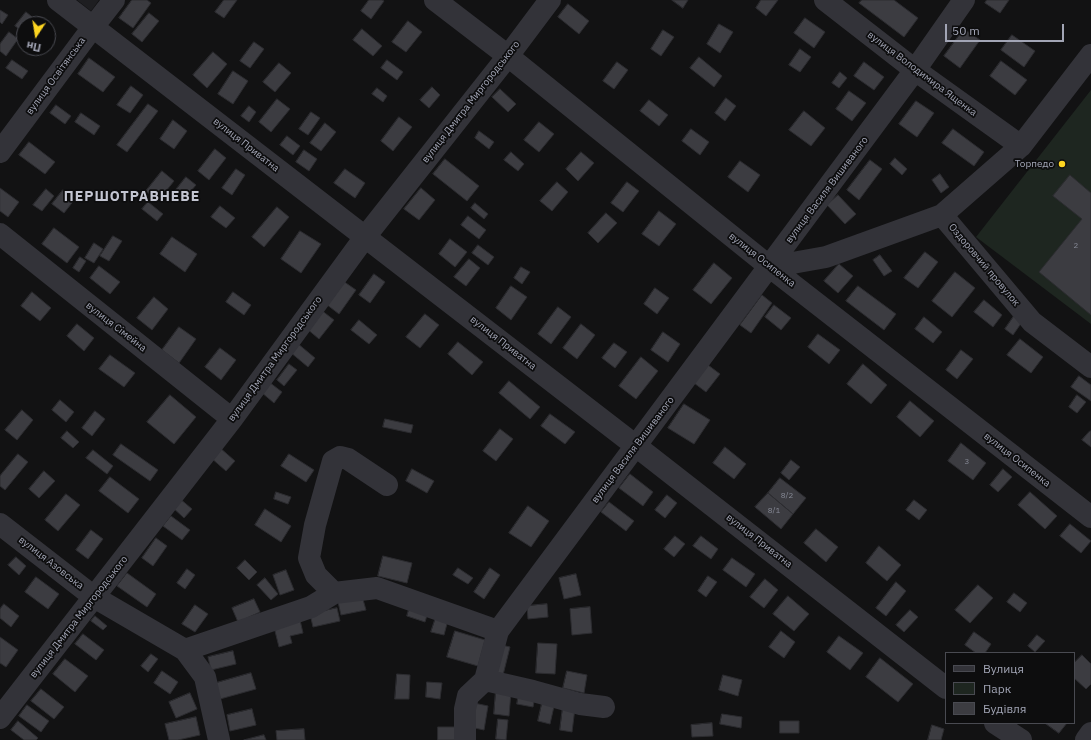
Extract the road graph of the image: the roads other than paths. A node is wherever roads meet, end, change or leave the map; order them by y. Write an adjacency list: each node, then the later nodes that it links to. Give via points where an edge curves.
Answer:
1 (58, 0): 7 (street, вулиця Приватна)
2 (114, 0): 7 (street, вулиця Освітянська)
3 (435, 0): 9 (street, вулиця Осипенка)
4 (550, 0): 9 (street, вулиця Дмитра Миргородського)
5 (825, 0): 10 (street, вулиця Володимира Ященка)
6 (964, 0): 10 (street, вулиця Василя Вишиваного)
7 (92, 27): 12 (street, вулиця Освітянська); 15 (street, вулиця Приватна)
8 (1091, 55): 11 (street)
9 (508, 56): 15 (street, вулиця Дмитра Миргородського); 16 (street, вулиця Осипенка)
10 (915, 70): 11 (street, вулиця Володимира Ященка); 16 (street, вулиця Василя Вишиваного)
11 (1021, 146): 13 (street)
12 (0, 152)
13 (942, 215): 16 (street, Оздоровчий провулок, via 826,256); 17 (street, Оздоровчий провулок, via 1032,322)
14 (0, 234): 18 (street, вулиця Сімейна)
15 (365, 237): 18 (street, вулиця Дмитра Миргородського); 19 (street, вулиця Приватна)
16 (770, 267): 19 (street, вулиця Василя Вишиваного); 21 (street, вулиця Осипенка)
17 (1091, 367)
18 (232, 419): 24 (street, вулиця Дмитра Миргородського)
19 (636, 446): 25 (street, вулиця Василя Вишиваного); 28 (street, вулиця Приватна)
20 (387, 485): 23 (street, via 348,459 340,457 334,461 315,525 309,558 316,575)
21 (1091, 517)
22 (0, 524): 24 (street, вулиця Азовська)
23 (334, 593): 25 (street, via 377,588); 26 (street, via 311,607)
24 (94, 597): 26 (street, вулиця Азовська); 30 (street, вулиця Дмитра Миргородського)
25 (498, 631): 27 (street)
26 (184, 650): 33 (street, via 205,677)
27 (485, 680): 29 (street, via 580,704); 34 (street, via 468,696)
28 (945, 687)
29 (604, 707)
30 (0, 718)
31 (997, 724): 35 (street)
32 (1091, 733): 36 (street)
33 (219, 740)
34 (464, 740)
35 (1021, 740)
36 (1086, 740)

